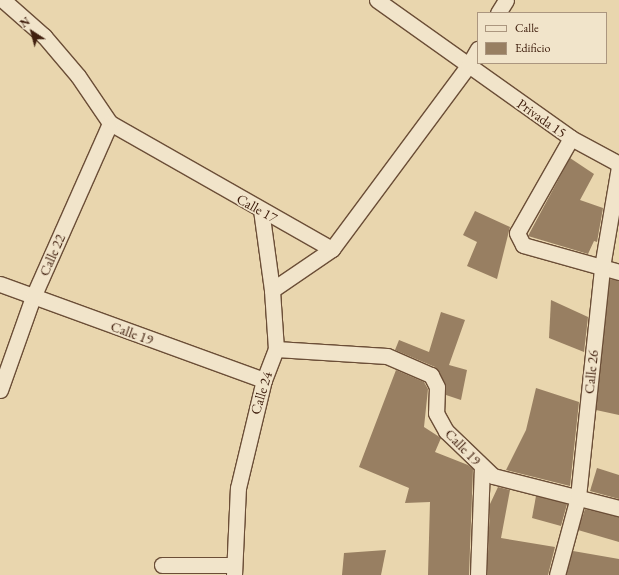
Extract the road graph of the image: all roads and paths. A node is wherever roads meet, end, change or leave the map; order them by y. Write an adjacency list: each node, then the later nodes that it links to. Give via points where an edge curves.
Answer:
1 (3, 0): 7 (street, Calle 17, via 44,36 78,76)
2 (377, 0): 6 (street, Privada 15)
3 (506, 0): 4 (street)
4 (499, 12)
5 (477, 51): 6 (street)
6 (468, 66): 8 (street, Privada 15); 12 (street)
7 (110, 123): 11 (street, Calle 17); 17 (street, Calle 22)
8 (571, 138): 9 (street, Privada 15); 13 (street, via 517,233 523,245)
9 (619, 164)
10 (619, 167): 13 (street, Calle 26)
11 (261, 210): 12 (street, Calle 17); 16 (street, Calle 24)
12 (332, 249): 16 (street)
13 (602, 267): 14 (street); 22 (street, Calle 26)
14 (619, 272)
15 (0, 284): 17 (street, Calle 19)
16 (272, 290): 18 (street, Calle 24)
17 (33, 297): 19 (street, Calle 19); 20 (street, Calle 22)
18 (276, 349): 19 (street, Calle 24); 21 (street, Calle 19, via 387,356 431,375 436,387 436,413 446,431)
19 (264, 380): 25 (street, Calle 24, via 238,488)
20 (0, 390)
21 (482, 467): 22 (street, Calle 19, via 493,476); 26 (street)
22 (578, 497): 23 (street, Calle 19); 27 (street, Calle 26)
23 (619, 508)
24 (162, 565): 25 (street)
25 (234, 570)
26 (478, 575)
27 (557, 575)

